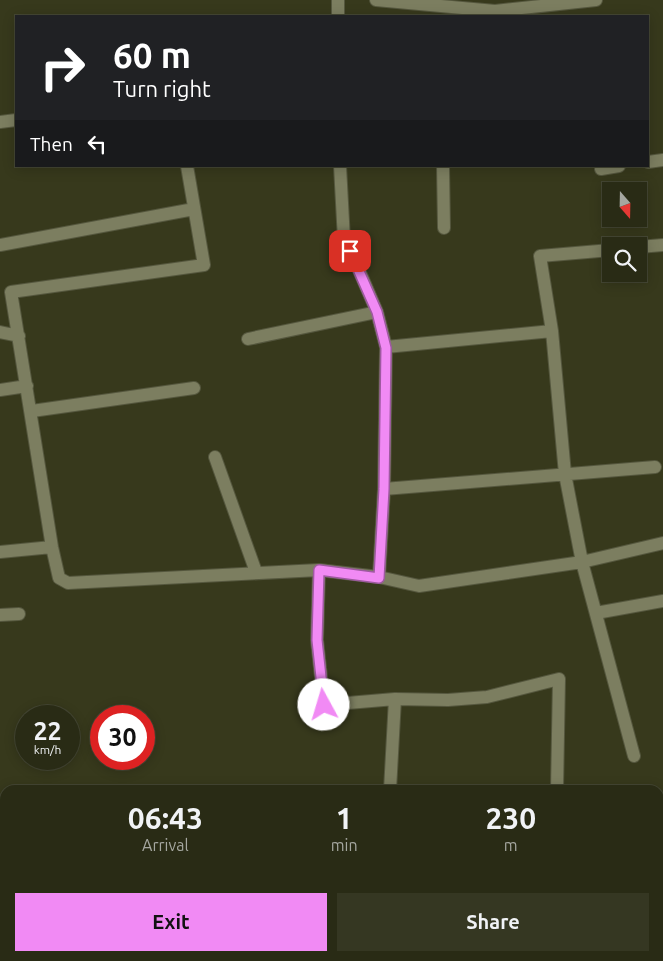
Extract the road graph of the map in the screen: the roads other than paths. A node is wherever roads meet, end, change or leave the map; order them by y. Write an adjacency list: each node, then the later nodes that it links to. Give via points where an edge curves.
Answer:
1 (338, 0): 6 (street)
2 (376, 0): 4 (street)
3 (596, 0): 5 (street)
4 (432, 11): 5 (street)
5 (495, 13)
6 (338, 15)
7 (15, 120): 8 (street)
8 (0, 122)
9 (663, 160): 10 (street)
10 (649, 162)
11 (187, 167): 16 (street)
12 (340, 167): 22 (street, via 344,240)
13 (443, 167): 17 (street)
14 (613, 167): 15 (street)
15 (601, 169)
16 (194, 209): 18 (street); 25 (street, via 204,265 11,292)
17 (444, 228)
18 (0, 245)
19 (663, 245): 20 (street)
20 (647, 246)
21 (602, 251): 23 (street, via 540,256)
22 (377, 312): 26 (street); 27 (street)
23 (552, 331): 27 (street); 34 (street)
24 (0, 332): 25 (street)
25 (19, 336): 28 (street)
26 (248, 338)
27 (386, 348): 35 (street)
28 (28, 386): 30 (street); 31 (street)
29 (194, 388): 31 (street)
30 (0, 390)
31 (32, 411): 37 (street)
32 (215, 456): 41 (street)
33 (655, 467): 34 (street)
34 (565, 474): 35 (street); 39 (street)
35 (384, 489): 42 (street)
36 (663, 543): 39 (street)
37 (52, 547): 38 (street); 41 (street, via 59,578 68,583)
38 (0, 552)
39 (582, 562): 42 (street, via 420,586); 44 (street)
40 (319, 570): 41 (street); 42 (street); 47 (street, via 317,640 324,705)
41 (256, 572)
42 (379, 578)
43 (663, 601): 44 (street)
44 (596, 613): 48 (street)
45 (19, 614): 46 (street)
46 (0, 615)
47 (396, 699): 49 (street); 50 (street, via 487,697 559,679)
48 (634, 756)
49 (390, 785)
50 (557, 785)

